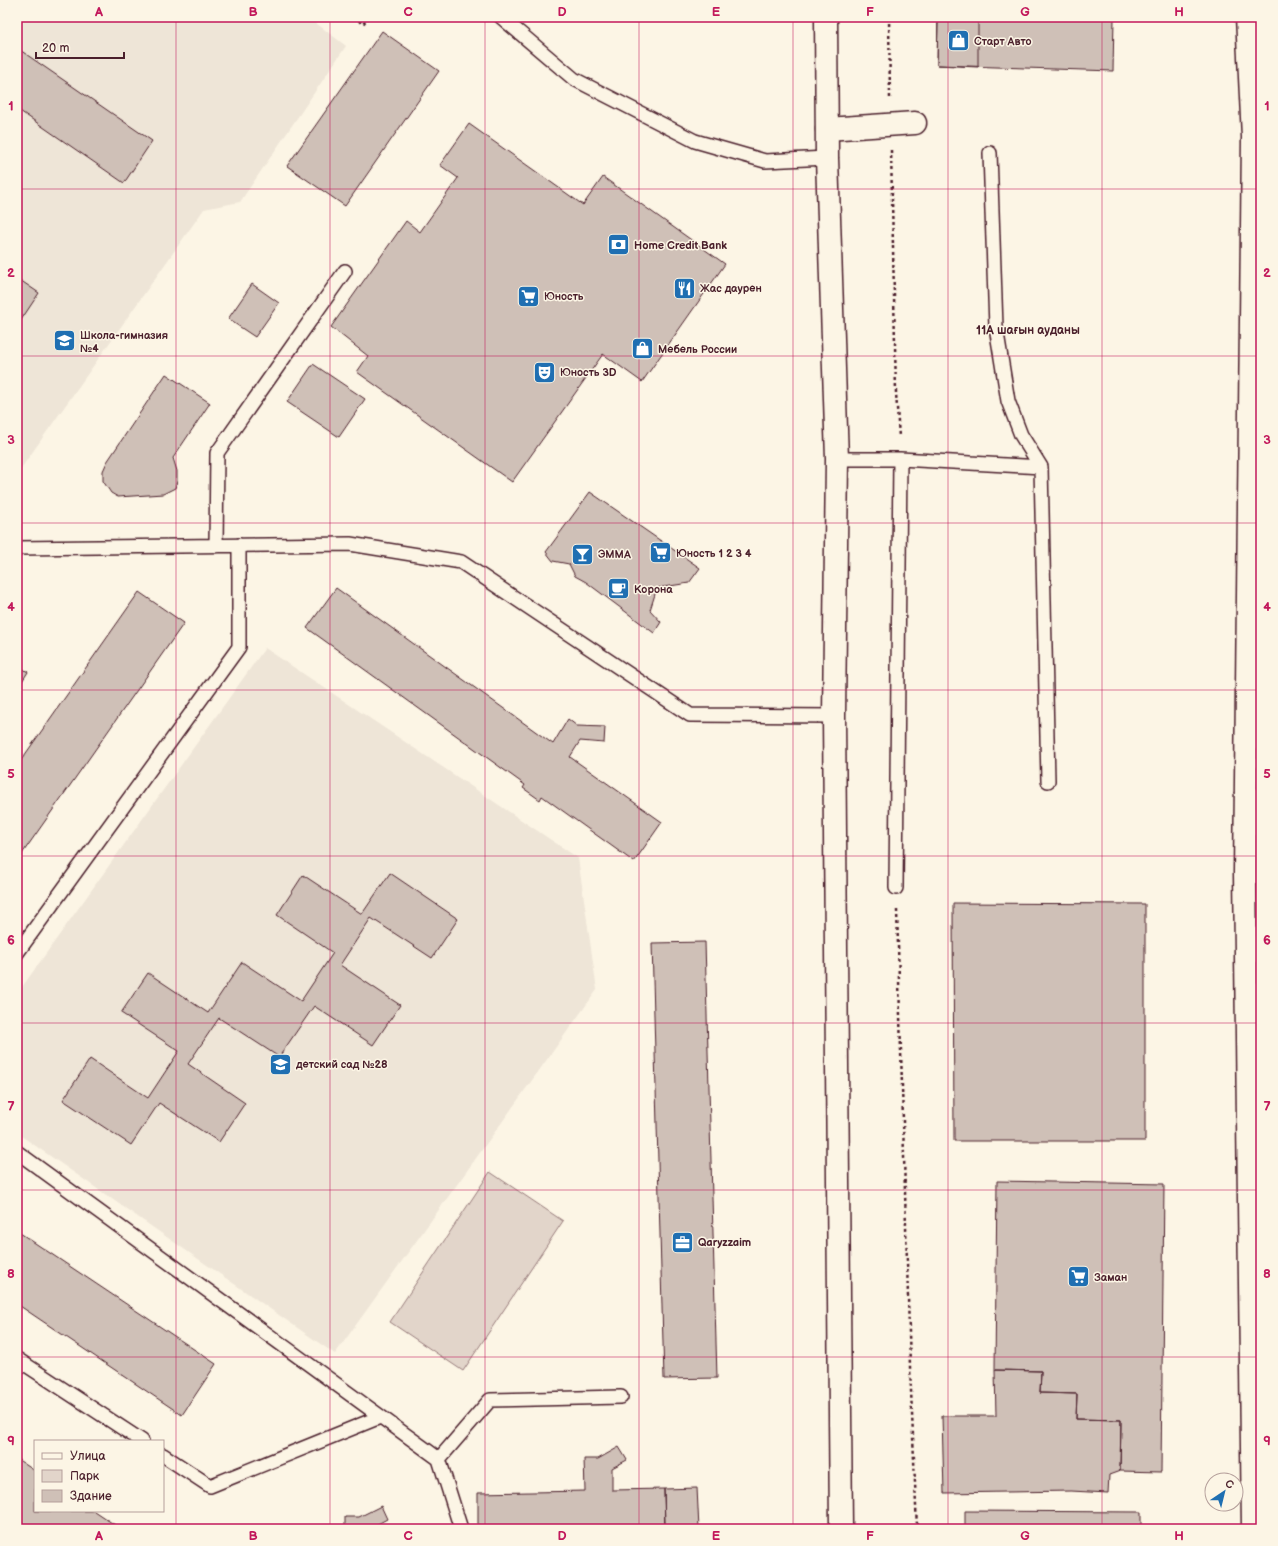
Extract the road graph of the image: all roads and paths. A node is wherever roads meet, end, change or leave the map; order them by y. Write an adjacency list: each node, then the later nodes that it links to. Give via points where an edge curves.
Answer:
1 (354, 17): 2 (path, via 363,24)
2 (368, 17)
3 (501, 17): 12 (lane, via 574,79 695,141 765,161)
4 (826, 17): 9 (main road)
5 (889, 17): 8 (path)
6 (1247, 17): 10 (main road)
7 (915, 123): 8 (main road)
8 (891, 125): 9 (main road); 15 (path, via 896,393)
9 (827, 129): 12 (main road)
10 (1257, 134): 34 (main road, via 1245,872)
11 (990, 153): 16 (lane, via 996,327 1008,402 1021,435)
12 (827, 158): 14 (main road)
13 (345, 271): 18 (lane, via 217,453)
14 (837, 459): 15 (lane); 20 (main road)
15 (900, 460): 16 (lane); 22 (lane)
16 (1041, 467): 21 (lane)
17 (239, 545): 18 (lane); 20 (lane, via 350,544 461,562 690,715); 23 (lane, via 239,647)
18 (216, 546): 19 (lane)
19 (17, 549)
20 (834, 716): 32 (main road)
21 (1048, 781)
22 (896, 888): 33 (path)
23 (17, 953)
24 (17, 1152): 27 (lane)
25 (17, 1359): 28 (lane)
26 (621, 1397): 30 (lane, via 490,1400)
27 (380, 1417): 29 (lane, via 210,1486); 30 (lane)
28 (140, 1440)
29 (164, 1456)
30 (439, 1459): 31 (lane)
31 (461, 1529)
32 (841, 1529)
33 (917, 1529)
34 (1253, 1529)

